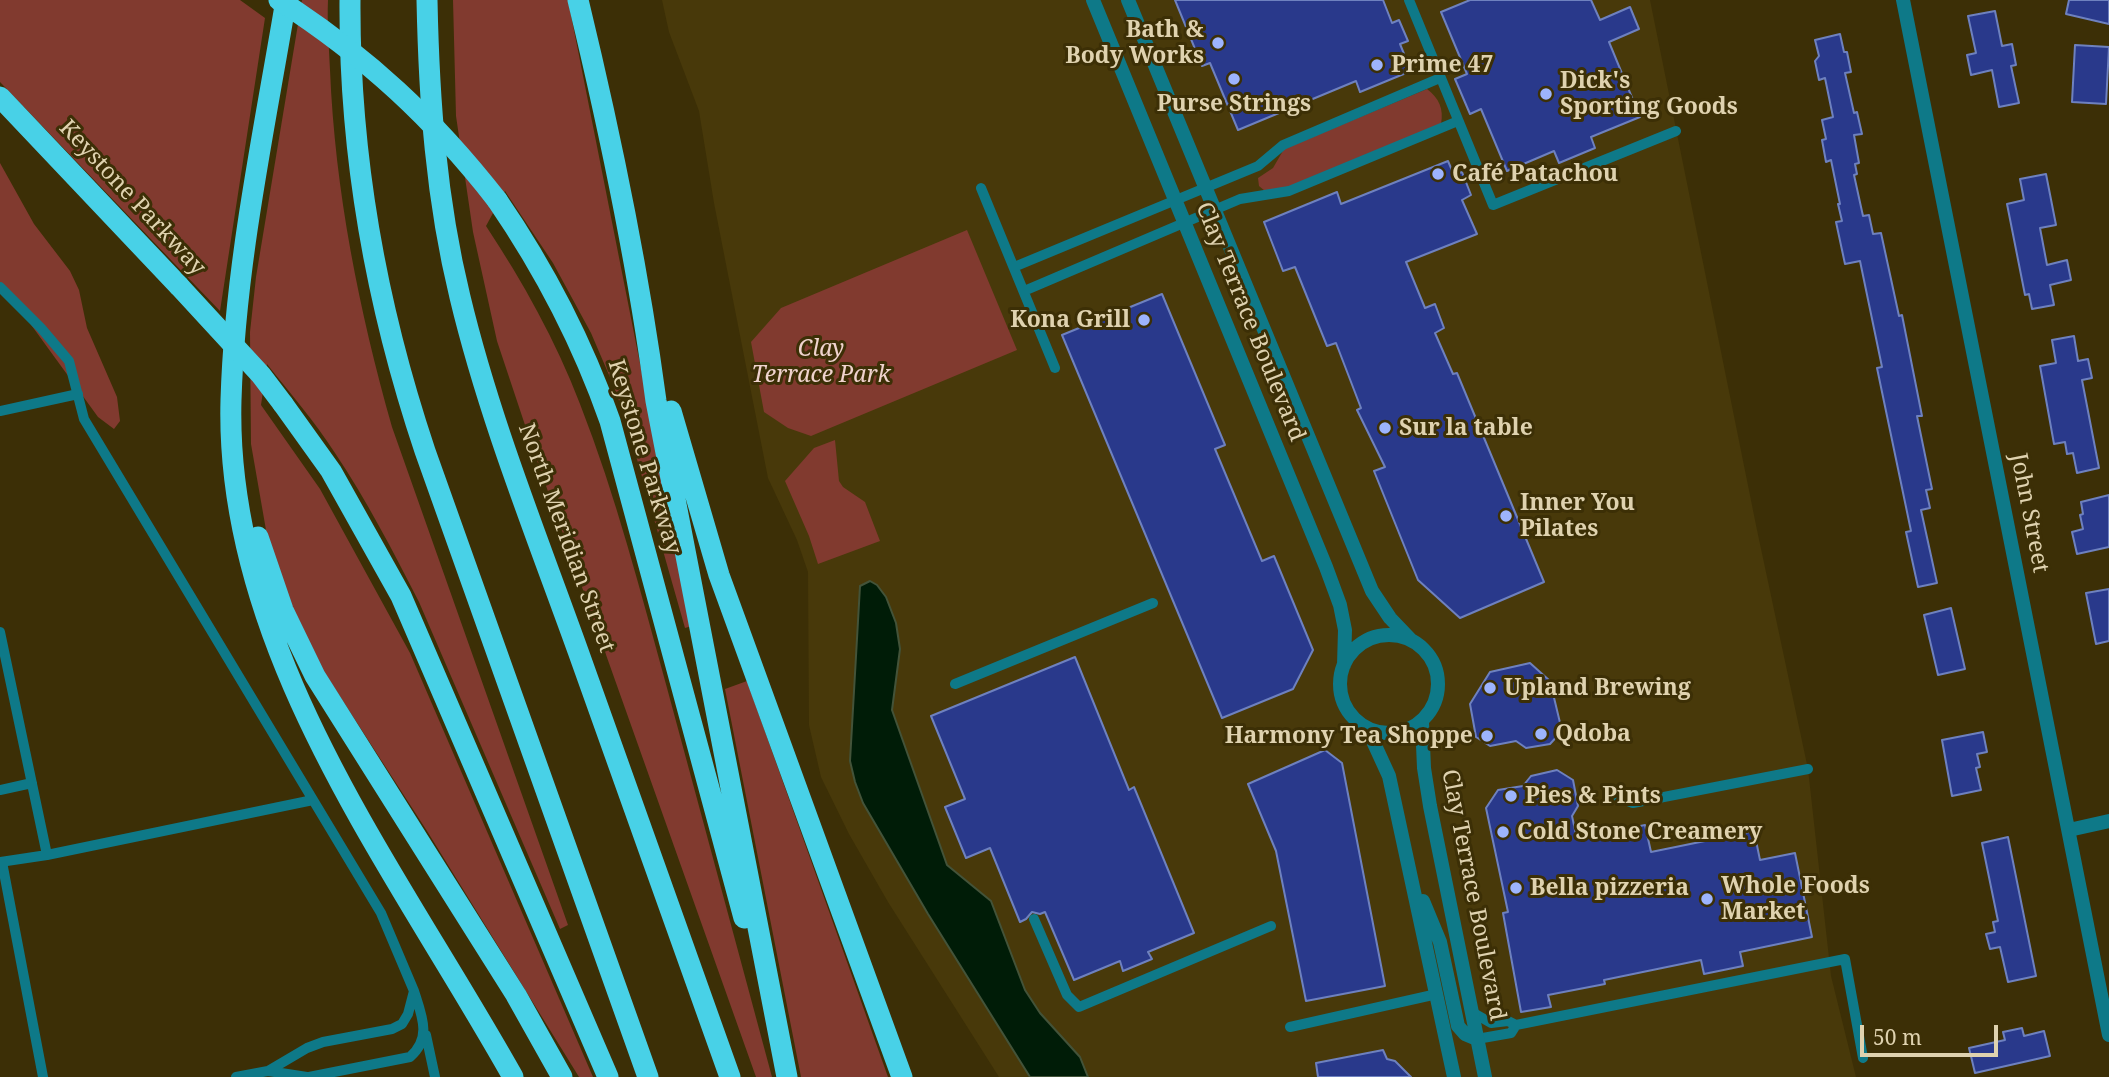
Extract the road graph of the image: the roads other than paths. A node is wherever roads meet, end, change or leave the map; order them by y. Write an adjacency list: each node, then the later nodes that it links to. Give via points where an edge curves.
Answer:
1 (279, 0): 54 (highway, Keystone Parkway, bridge, via 348,48 442,134 497,200 559,300 610,421)
2 (286, 0): 26 (highway, via 240,282)
3 (350, 0): 66 (highway, via 358,154 373,255 395,354 425,451)
4 (427, 0): 67 (highway, North Meridian Street, via 432,130 440,195 477,360)
5 (578, 0): 12 (highway)
6 (591, 0): 12 (highway)
7 (1093, 0): 18 (street, Clay Terrace Boulevard)
8 (1128, 0): 16 (street, Clay Terrace Boulevard)
9 (1409, 0): 11 (lane)
10 (1903, 0): 42 (street, John Street)
11 (1440, 78): 14 (lane); 16 (lane, via 1283,145 1258,166)
12 (599, 84): 24 (highway)
13 (0, 97): 65 (highway, Keystone Parkway, bridge, via 261,375 337,481 401,596)
14 (1458, 121): 15 (lane, via 1493,205); 19 (lane, via 1289,191)
15 (1676, 131)
16 (1205, 187): 18 (lane); 19 (street, Clay Terrace Boulevard)
17 (981, 188): 21 (lane)
18 (1175, 199): 20 (street, Clay Terrace Boulevard); 21 (lane)
19 (1214, 210): 20 (lane); 31 (street, Clay Terrace Boulevard, via 1372,591)
20 (1184, 222): 23 (lane); 32 (street, Clay Terrace Boulevard, via 1340,604)
21 (1014, 267): 23 (lane)
22 (0, 287): 27 (lane, via 69,361)
23 (1024, 290): 25 (lane)
24 (645, 317): 54 (highway, via 656,401); 69 (highway, via 719,575)
25 (1055, 368)
26 (233, 369): 63 (highway, via 232,436 240,511 259,595 287,676 399,885); 64 (highway, via 254,523 295,637)
27 (78, 394): 28 (lane); 40 (lane, via 84,418)
28 (0, 411)
29 (1153, 603): 33 (lane)
30 (0, 632): 37 (lane)
31 (1412, 641): 32 (street, via 1390,635 1367,640); 34 (street, via 1434,662 1439,683 1435,704)
32 (1344, 665): 35 (street, via 1343,702)
33 (955, 684)
34 (1422, 722): 35 (street, via 1401,732); 51 (street, Clay Terrace Boulevard, via 1430,807)
35 (1367, 728): 45 (street, via 1389,776)
36 (1808, 769): 39 (lane, via 1633,803)
37 (32, 783): 38 (lane); 43 (lane)
38 (0, 790)
39 (1618, 797)
40 (313, 800): 43 (lane); 48 (lane, via 381,913)
41 (2109, 821): 42 (street)
42 (2068, 830): 55 (street, John Street)
43 (47, 855): 44 (lane)
44 (1, 862): 59 (lane)
45 (1408, 867): 49 (street); 56 (street, via 1440,942 1458,1027)
46 (1034, 919): 47 (lane, via 1067,995 1079,1007)
47 (1271, 926)
48 (414, 991): 50 (lane); 58 (lane, via 402,1024 323,1042)
49 (1437, 995): 53 (lane); 70 (street)
50 (421, 1012): 61 (lane, via 421,1048 410,1057); 62 (lane)
51 (1472, 1012): 52 (lane, via 1491,1023); 56 (street, Clay Terrace Boulevard)
52 (1516, 1024): 56 (lane, via 1511,1033); 57 (lane, via 1845,959)
53 (1290, 1027)
54 (777, 1035): 68 (highway)
55 (2109, 1035)
56 (1477, 1039): 71 (street, Clay Terrace Boulevard)
57 (1863, 1058)
58 (268, 1071): 60 (lane); 61 (lane)
59 (43, 1077)
60 (236, 1077)
61 (308, 1077)
62 (435, 1077)
63 (513, 1077)
64 (562, 1077)
65 (608, 1077)
66 (648, 1077)
67 (730, 1077)
68 (787, 1077)
69 (902, 1077)
70 (1454, 1077)
71 (1485, 1077)

